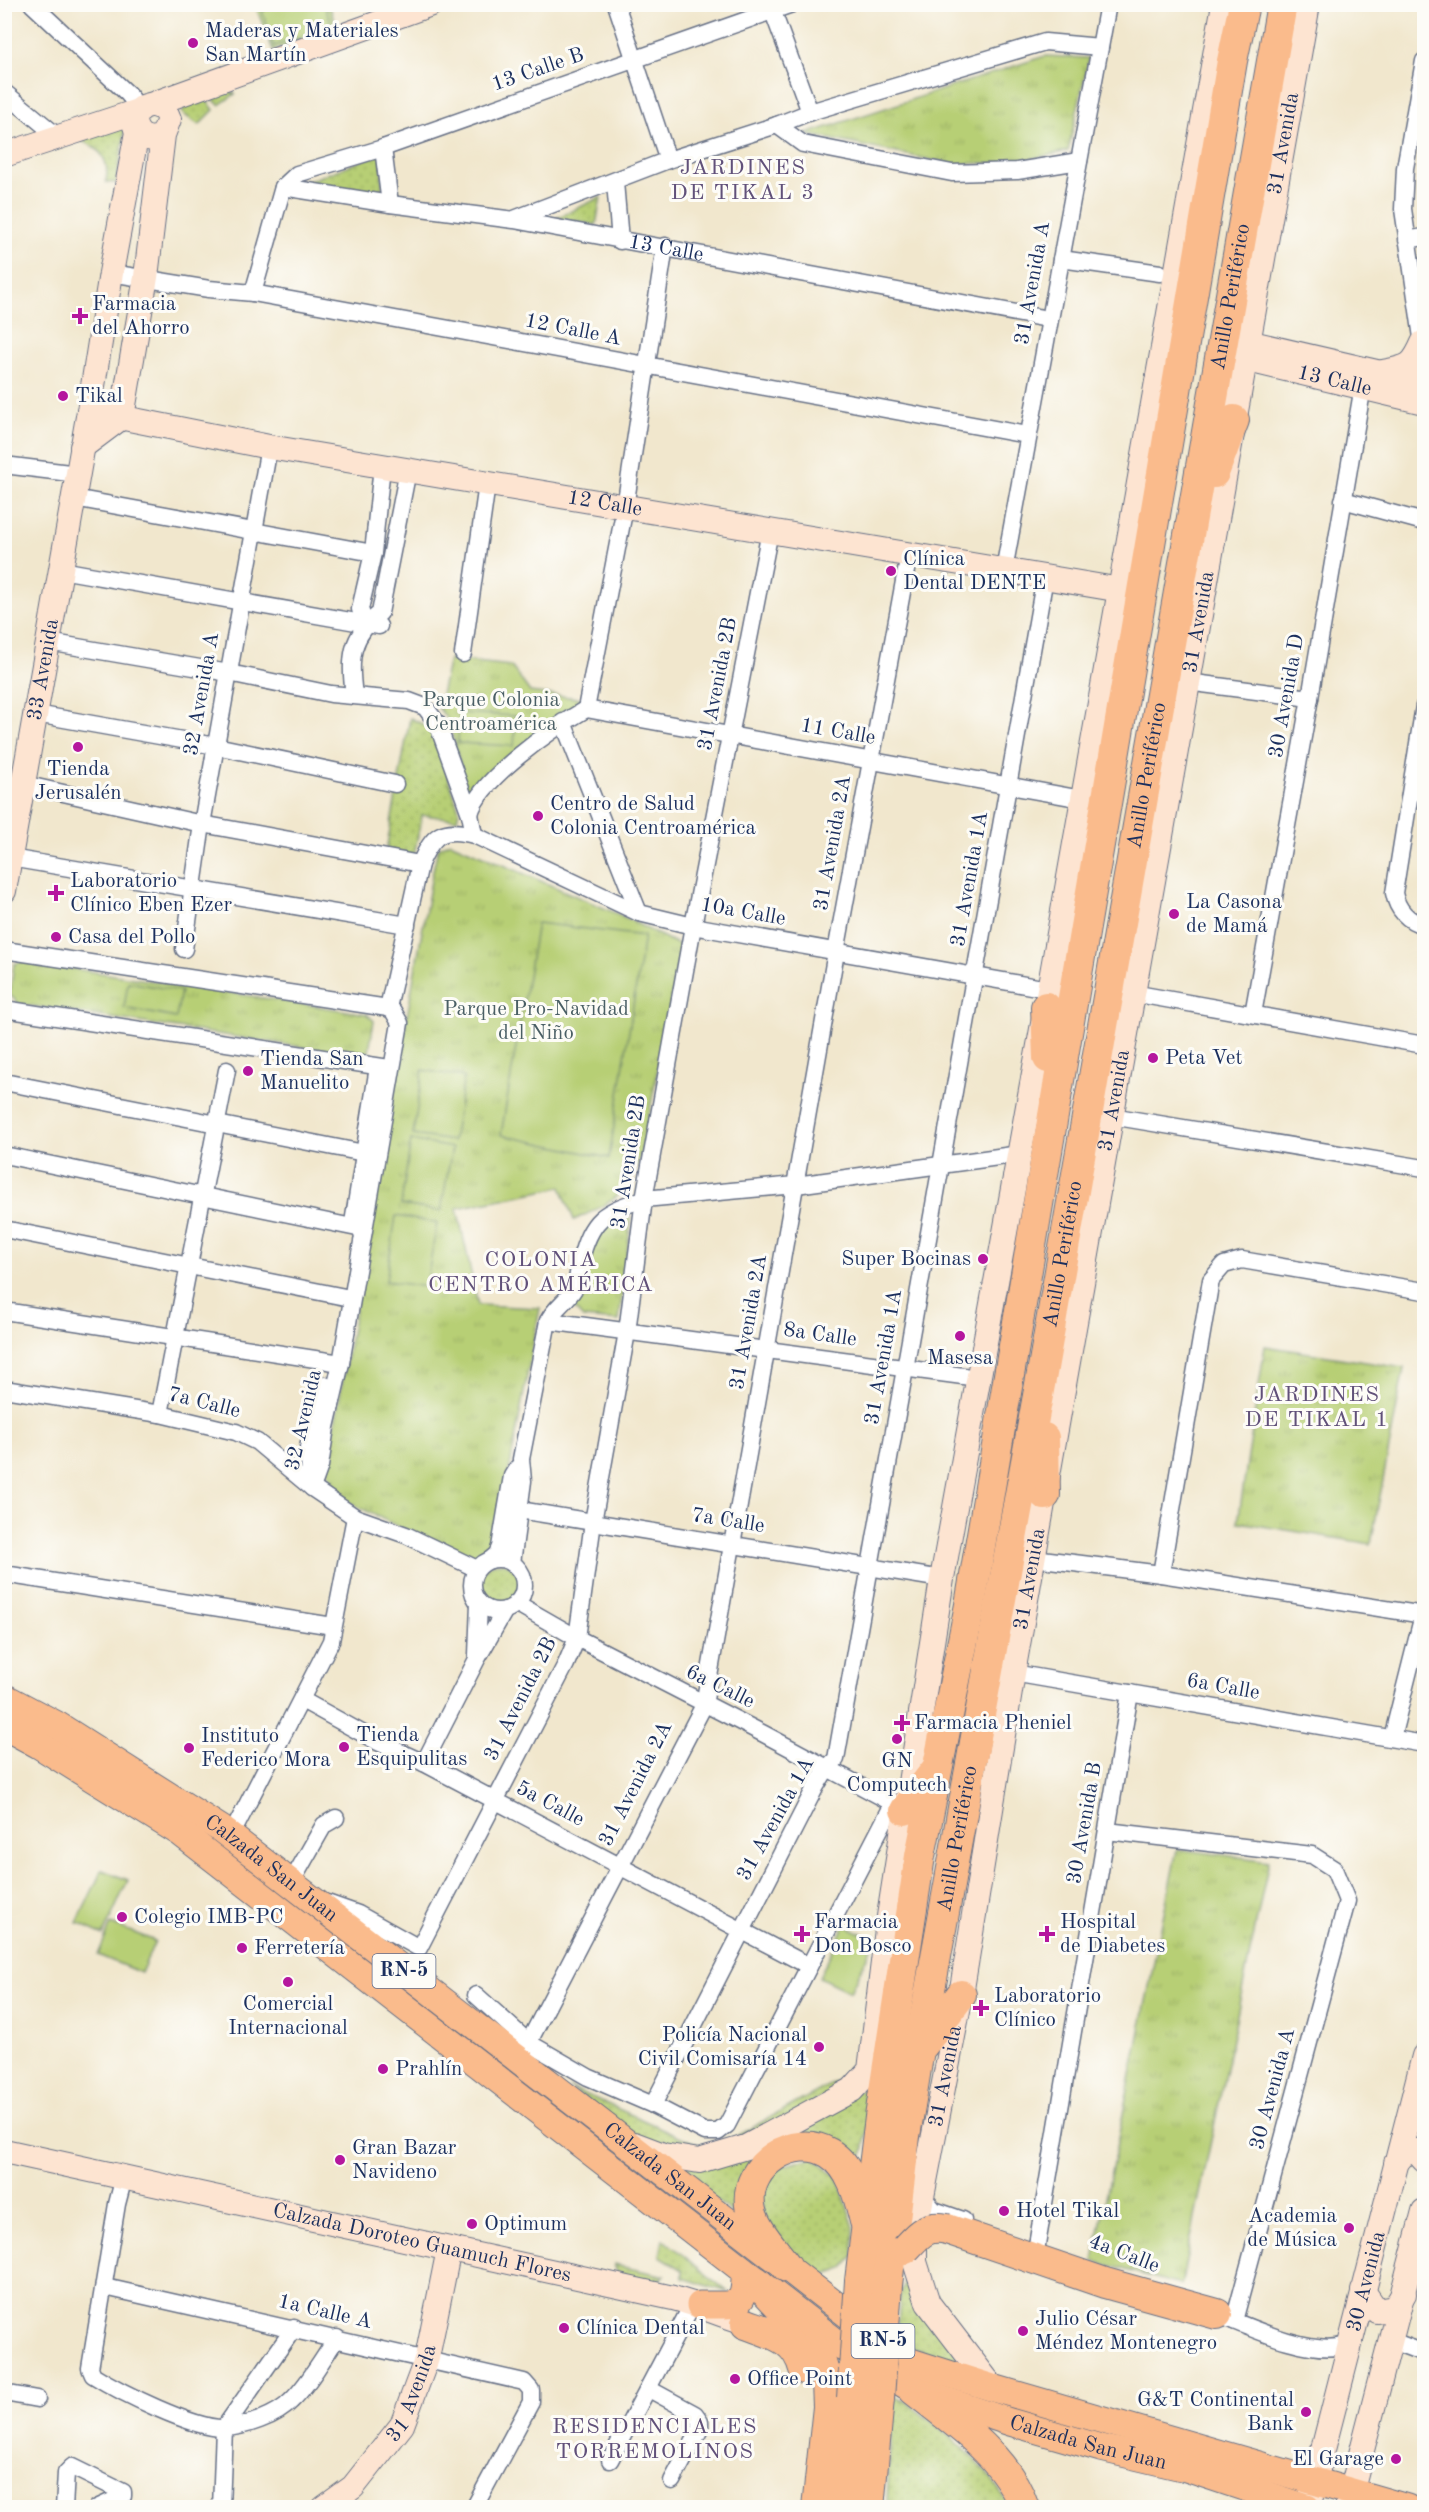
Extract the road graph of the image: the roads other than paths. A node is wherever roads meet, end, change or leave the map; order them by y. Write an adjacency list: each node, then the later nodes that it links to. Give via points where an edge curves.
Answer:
1 (32, 4): 18 (street)
2 (431, 4): 18 (street)
3 (616, 4): 13 (street)
4 (792, 4): 11 (street, 13 Calle B)
5 (1108, 4): 12 (street, 31 Avenida A)
6 (1224, 4): 69 (street)
7 (1230, 4): 14 (highway)
8 (1244, 4): 14 (highway, Anillo Periférico)
9 (1282, 4): 63 (highway, Anillo Periférico)
10 (1308, 4): 41 (street, 31 Avenida)
11 (771, 8): 13 (street, 13 Calle B); 19 (street)
12 (1100, 47): 19 (street, via 1045,42); 25 (street, 31 Avenida A)
13 (636, 59): 22 (street, 13 Calle B); 24 (street)
14 (1232, 61): 115 (highway, Anillo Periférico)
15 (1425, 61): 17 (street)
16 (4, 92): 21 (street)
17 (1421, 105): 31 (street, via 1405,168 1403,209)
18 (145, 112): 21 (street); 35 (street, 33 Avenida); 37 (street)
19 (810, 112): 20 (street)
20 (777, 125): 24 (street); 25 (street, via 803,144 952,172 1017,171)
21 (57, 136): 23 (street)
22 (383, 148): 27 (street, 13 Calle B, via 297,174); 28 (street)
23 (4, 155)
24 (668, 160): 26 (street)
25 (1079, 161): 34 (street, 31 Avenida A)
26 (615, 182): 29 (street); 32 (street)
27 (283, 187): 28 (street, 13 Calle); 38 (street)
28 (390, 204): 29 (street, 13 Calle)
29 (513, 220): 32 (street, 13 Calle)
30 (1425, 237): 31 (street)
31 (1407, 240): 40 (street)
32 (620, 241): 33 (street, 13 Calle)
33 (665, 246): 39 (street, 13 Calle); 42 (street)
34 (1061, 259): 36 (street); 39 (street, 31 Avenida A)
35 (111, 273): 37 (street, 12 Calle A); 46 (street, 33 Avenida)
36 (1160, 273)
37 (146, 278): 38 (street, 12 Calle A); 47 (street)
38 (253, 293): 42 (street, 12 Calle A)
39 (1048, 319): 49 (street, 31 Avenida A)
40 (1424, 346): 43 (street, via 1407,368)
41 (1246, 350): 43 (street, 13 Calle); 48 (street, 31 Avenida)
42 (647, 366): 49 (street, 12 Calle A); 59 (street)
43 (1371, 379): 44 (street, 13 Calle); 45 (street, 13 Calle); 58 (street, 30 Avenida D)
44 (1425, 382)
45 (1425, 402)
46 (89, 411): 47 (street, 12 Calle); 50 (street, 33 Avenida)
47 (122, 417): 50 (street); 51 (street, 12 Calle)
48 (1233, 420): 63 (highway); 75 (street, 31 Avenida)
49 (1027, 435): 67 (street, 31 Avenida A)
50 (82, 447): 55 (street, 33 Avenida)
51 (268, 447): 53 (street, 12 Calle); 61 (street, 32 Avenida A)
52 (4, 465): 55 (street)
53 (382, 466): 54 (street, 12 Calle); 64 (street)
54 (408, 470): 56 (street, 12 Calle); 71 (street, via 380,613)
55 (78, 474): 57 (street, 33 Avenida)
56 (487, 483): 59 (street, 12 Calle); 73 (street)
57 (74, 498): 61 (street); 66 (street, 33 Avenida)
58 (1343, 500): 60 (street); 77 (street, 30 Avenida D)
59 (625, 507): 62 (street, 12 Calle); 79 (street)
60 (1425, 522)
61 (254, 530): 64 (street); 70 (street, 32 Avenida A)
62 (770, 531): 65 (street, 12 Calle); 82 (street, 31 Avenida 2B)
63 (1188, 540): 135 (highway, Anillo Periférico)
64 (373, 553): 71 (street, via 360,609)
65 (909, 554): 67 (street, 12 Calle); 84 (street, 31 Avenida 2A)
66 (61, 570): 70 (street); 72 (street, 33 Avenida)
67 (1004, 570): 68 (street, 12 Calle)
68 (1045, 577): 69 (street, 12 Calle); 87 (street, 31 Avenida 1A)
69 (1121, 590): 88 (street)
70 (241, 602): 71 (street); 74 (street, 32 Avenida A)
71 (372, 625): 76 (street, via 354,648)
72 (48, 642): 74 (street); 80 (street, 33 Avenida)
73 (463, 654)
74 (229, 673): 76 (street, via 331,694); 83 (street, 32 Avenida A)
75 (1187, 682): 77 (street); 104 (street, 31 Avenida)
76 (354, 695): 89 (street, via 409,701 425,707 437,723)
77 (1310, 698): 108 (street, 30 Avenida D)
78 (1425, 706): 98 (street, via 1394,887 1395,900 1404,914)
79 (586, 709): 81 (street); 82 (street, 11 Calle)
80 (36, 714): 83 (street); 85 (street, 33 Avenida)
81 (563, 722): 89 (street, via 480,793); 96 (street)
82 (731, 735): 84 (street, 11 Calle); 99 (street, 31 Avenida 2B)
83 (216, 746): 86 (street); 90 (street, 32 Avenida A)
84 (871, 760): 87 (street, 11 Calle); 102 (street, 31 Avenida 2A)
85 (23, 784): 90 (street); 92 (street, 33 Avenida)
86 (395, 784)
87 (1010, 785): 88 (street, 11 Calle); 103 (street, 31 Avenida 1A)
88 (1082, 799): 105 (street)
89 (470, 814): 91 (street)
90 (202, 824): 93 (street); 94 (street, 32 Avenida A)
91 (474, 835): 93 (street, 10a Calle, via 446,832 430,842); 96 (street, 10a Calle)
92 (10, 858): 94 (street); 95 (street, 33 Avenida)
93 (420, 864): 97 (street)
94 (191, 889): 97 (street); 100 (street, 32 Avenida A)
95 (4, 891)
96 (639, 913): 99 (street, 10a Calle)
97 (407, 925): 106 (street)
98 (1425, 925)
99 (693, 927): 102 (street, 10a Calle); 123 (street, 31 Avenida 2B)
100 (184, 949)
101 (4, 951): 106 (street)
102 (836, 952): 103 (street, 10a Calle); 121 (street, 31 Avenida 2A)
103 (974, 976): 105 (street, 10a Calle); 119 (street, 31 Avenida 1A)
104 (1132, 993): 108 (street); 113 (street, 31 Avenida)
105 (1047, 998): 115 (highway); 118 (street)
106 (388, 1008): 110 (street, 32 Avenida, via 400,1023)
107 (4, 1010): 110 (street)
108 (1252, 1014): 109 (street)
109 (1425, 1045)
110 (386, 1068): 116 (street, 32 Avenida); 124 (street, 32 Avenida)
111 (227, 1070): 114 (street)
112 (4, 1082): 114 (street)
113 (1111, 1116): 120 (street); 141 (street, 31 Avenida)
114 (217, 1123): 116 (street); 122 (street)
115 (1050, 1125): 169 (highway, Anillo Periférico, via 970,1605)
116 (364, 1153): 124 (street, 32 Avenida)
117 (4, 1155): 122 (street)
118 (1020, 1155): 119 (street); 137 (street)
119 (940, 1165): 121 (street); 136 (street, 31 Avenida 1A)
120 (1425, 1168)
121 (796, 1185): 123 (street); 133 (street, 31 Avenida 2A)
122 (203, 1195): 124 (street); 126 (street)
123 (644, 1199): 130 (street, via 598,1219 586,1239 574,1288); 131 (street, 31 Avenida 2B)
124 (357, 1228): 128 (street, 32 Avenida)
125 (4, 1229): 126 (street)
126 (189, 1265): 128 (street); 132 (street)
127 (1425, 1291): 151 (street, via 1242,1260 1224,1265 1211,1280)
128 (346, 1297): 134 (street, 32 Avenida)
129 (4, 1311): 132 (street)
130 (548, 1321): 131 (street, 8a Calle); 142 (street, via 521,1459 523,1481)
131 (627, 1332): 133 (street, 8a Calle); 144 (street, 31 Avenida 2B)
132 (175, 1338): 134 (street); 139 (street)
133 (767, 1350): 136 (street, 8a Calle); 145 (street, 31 Avenida 2A)
134 (336, 1362): 140 (street, 32 Avenida, via 308,1448)
135 (1043, 1368): 141 (highway); 182 (highway, Anillo Periférico)
136 (906, 1369): 137 (street, 8a Calle); 148 (street, 31 Avenida 1A)
137 (978, 1378): 152 (street)
138 (4, 1389): 139 (street, 7a Calle)
139 (160, 1414): 140 (street, 7a Calle, via 236,1432 257,1442)
140 (312, 1488): 143 (street, 7a Calle)
141 (1045, 1495): 146 (street, 31 Avenida)
142 (513, 1509): 144 (street, 7a Calle); 147 (street); 149 (street, via 497,1554)
143 (355, 1517): 149 (street, 7a Calle); 156 (street)
144 (593, 1522): 145 (street, 7a Calle); 157 (street, 31 Avenida 2B)
145 (731, 1545): 148 (street, 7a Calle); 163 (street, 31 Avenida 2A)
146 (1034, 1558): 151 (street); 159 (street, 31 Avenida)
147 (512, 1563): 149 (street, via 505,1559); 154 (street, via 524,1581 524,1589)
148 (869, 1567): 152 (street, 7a Calle); 168 (street, 31 Avenida 1A, via 836,1759)
149 (480, 1568): 153 (street, via 472,1590)
150 (4, 1574): 156 (street)
151 (1161, 1574): 155 (street)
152 (942, 1579): 171 (street)
153 (479, 1603): 154 (street, via 492,1610); 158 (street)
154 (511, 1606): 157 (street, 6a Calle); 158 (street)
155 (1424, 1613): 165 (street)
156 (333, 1626): 162 (street, via 331,1641)
157 (577, 1638): 163 (street, 6a Calle); 170 (street, 31 Avenida 2B)
158 (477, 1659): 167 (street)
159 (1013, 1673): 160 (street, 6a Calle); 180 (street, 31 Avenida)
160 (1130, 1693): 165 (street, 6a Calle); 173 (street, 30 Avenida B)
161 (4, 1697): 174 (main road, Calzada San Juan / RN-5, via 57,1725)
162 (302, 1700): 167 (street, 5a Calle); 174 (street)
163 (704, 1704): 168 (street, 6a Calle); 175 (street, 31 Avenida 2A)
164 (4, 1726): 200 (main road, Calzada San Juan / RN-5, via 181,1833)
165 (1392, 1738): 166 (street, 6a Calle)
166 (1425, 1744)
167 (424, 1763): 170 (street, 5a Calle)
168 (826, 1768): 171 (street, 6a Calle); 177 (street, 31 Avenida 1A)
169 (938, 1768): 171 (highway); 181 (highway, Anillo Periférico, via 920,1856)
170 (495, 1800): 175 (street, 5a Calle); 176 (street, 31 Avenida 2B, via 419,1948 358,1914)
171 (899, 1807): 178 (street); 185 (street)
172 (336, 1818): 176 (street, via 324,1825)
173 (1107, 1831): 196 (street, 30 Avenida B); 205 (street, 30 Avenida A, via 1312,1856 1334,1869 1347,1901)
174 (231, 1836): 176 (main road, Calzada San Juan / RN-5)
175 (620, 1866): 177 (street, 5a Calle); 183 (street, 31 Avenida 2A)
176 (297, 1888): 183 (main road, Calzada San Juan / RN-5)
177 (741, 1929): 178 (street, 5a Calle); 186 (street, 31 Avenida 1A)
178 (809, 1966): 186 (street, via 727,2125 717,2132 705,2132)
179 (476, 1995): 183 (street)
180 (961, 1995): 182 (highway); 193 (street, 31 Avenida)
181 (893, 2033): 185 (highway); 187 (highway, Anillo Periférico)
182 (919, 2050): 199 (highway, Anillo Periférico)
183 (524, 2051): 186 (street); 188 (main road, Calzada San Juan / RN-5)
184 (1425, 2056): 191 (street, 30 Avenida)
185 (870, 2070): 187 (highway); 188 (street, via 852,2090 746,2147 699,2160 663,2155)
186 (653, 2105)
187 (880, 2117): 195 (highway, Anillo Periférico)
188 (617, 2133): 198 (main road, Calzada San Juan / RN-5)
189 (4, 2151): 192 (street, Calzada Doroteo Guamuch Flores)
190 (1425, 2160): 191 (street, via 1410,2150)
191 (1396, 2163): 202 (street, 30 Avenida)
192 (124, 2177): 197 (street, Calzada Doroteo Guamuch Flores); 201 (street)
193 (922, 2196): 196 (street, 4a Calle, via 934,2210); 217 (street, 31 Avenida, via 915,2233 915,2262 924,2293 933,2313)
194 (1425, 2211): 203 (street, 30 Avenida)
195 (867, 2229): 198 (highway, via 853,2184 837,2159 816,2147 779,2152 758,2175 750,2205 755,2222); 199 (highway, Anillo Periférico)
196 (1037, 2245): 205 (street, 4a Calle)
197 (449, 2249): 204 (street, Calzada Doroteo Guamuch Flores); 215 (street, 31 Avenida)
198 (787, 2268): 217 (main road, Calzada San Juan / RN-5, via 908,2361)
199 (885, 2271): 205 (highway, bridge, via 924,2230 934,2227); 221 (highway, Anillo Periférico, bridge)
200 (751, 2278): 204 (main road, via 740,2301 734,2304); 208 (highway); 212 (main road, Calzada San Juan / RN-5)
201 (105, 2287): 207 (street, 1a Calle A); 223 (street, via 90,2368 93,2375 184,2420)
202 (1363, 2291): 203 (street, via 1377,2311 1394,2308); 210 (street, 30 Avenida)
203 (1404, 2294): 211 (street, 30 Avenida)
204 (696, 2304): 206 (street, Calzada Doroteo Guamuch Flores); 218 (street)
205 (1225, 2318): 213 (street, 4a Calle)
206 (746, 2324): 208 (street, Calzada Doroteo Guamuch Flores); 229 (highway, via 790,2342 803,2365 810,2474)
207 (294, 2328): 209 (street, 1a Calle A); 223 (street)
208 (808, 2336): 212 (street, Calzada Doroteo Guamuch Flores); 229 (highway, via 819,2358 828,2399)
209 (337, 2338): 215 (street, 1a Calle A); 223 (street, via 292,2401 262,2419)
210 (1350, 2338): 213 (street, 4a Calle, via 1346,2345 1336,2348); 216 (street, 30 Avenida)
211 (1392, 2341): 214 (street); 227 (street, 30 Avenida)
212 (837, 2343): 219 (main road, Calzada San Juan / RN-5)
213 (1314, 2348): 216 (street, 4a Calle, via 1334,2367)
214 (1425, 2353)
215 (427, 2358): 233 (street, 31 Avenida, via 402,2425 353,2487); 234 (street, 1a Calle A, via 524,2382 531,2390 531,2402)
216 (1339, 2384): 226 (street, 30 Avenida)
217 (993, 2388): 226 (main road, Calzada San Juan / RN-5)
218 (649, 2390): 224 (street); 225 (street, via 695,2414 700,2421 700,2429)
219 (914, 2390): 235 (highway, via 995,2460 1009,2477); 236 (main road, Calzada San Juan / RN-5, via 1010,2422 1185,2468)
220 (4, 2393): 222 (street)
221 (866, 2398): 228 (highway, Anillo Periférico); 229 (highway, Anillo Periférico)
222 (37, 2399)
223 (224, 2428): 232 (street)
224 (610, 2460)
225 (672, 2481)
226 (1314, 2481): 227 (main road, Calzada San Juan / RN-5); 236 (street, 30 Avenida)
227 (1349, 2499): 237 (main road, Calzada San Juan / RN-5)
228 (873, 2500)
229 (826, 2505)
230 (64, 2508): 231 (street, via 66,2473 72,2467 123,2492 120,2500)
231 (97, 2508)
232 (221, 2508)
233 (324, 2508)
234 (474, 2508)
235 (1024, 2508)
236 (1308, 2508)
237 (1407, 2508)

